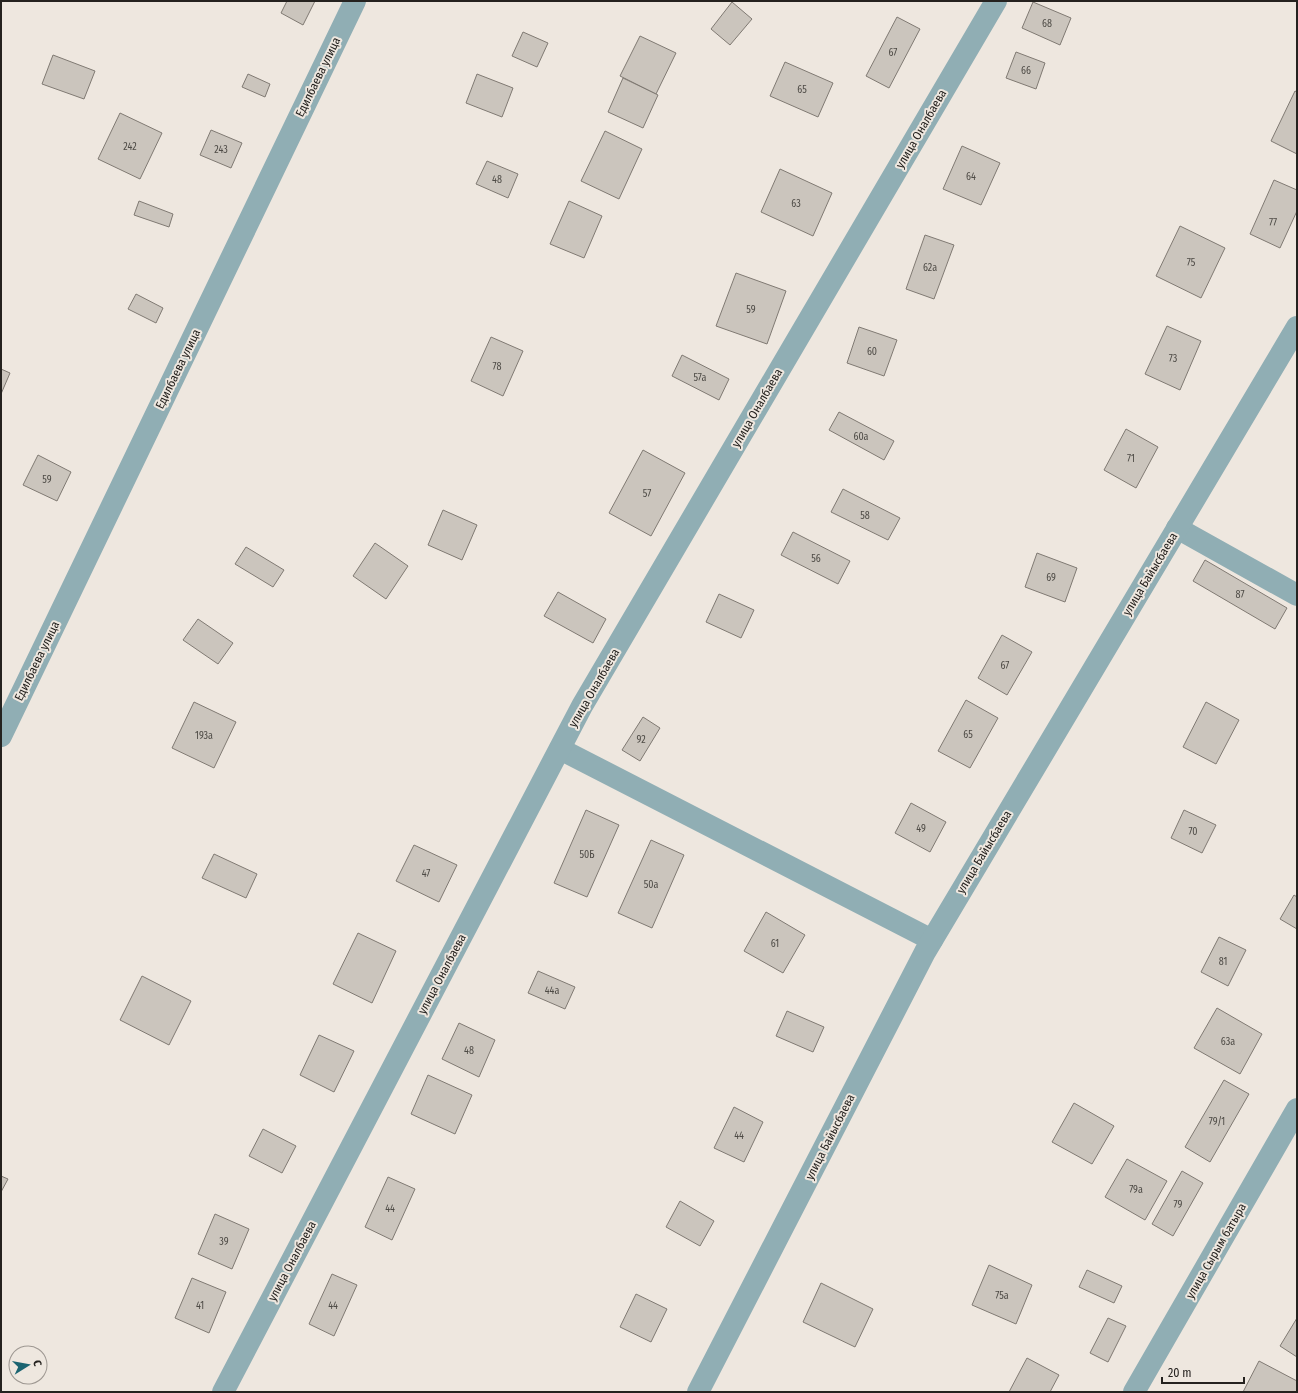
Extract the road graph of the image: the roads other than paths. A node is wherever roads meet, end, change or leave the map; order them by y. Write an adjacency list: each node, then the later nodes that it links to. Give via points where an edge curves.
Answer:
1 (355, 1): 6 (street, Едилбаева улица)
2 (996, 1): 7 (street, улица Оналбаева, via 582,706)
3 (1297, 326): 4 (street, улица Байысбаева)
4 (1177, 528): 5 (street); 8 (street, улица Байысбаева)
5 (1297, 595)
6 (1, 736)
7 (560, 749): 8 (street); 10 (street, улица Оналбаева)
8 (932, 940): 11 (street, улица Байысбаева)
9 (1297, 1109): 12 (street, улица Сырым батыра)
10 (223, 1392)
11 (698, 1392)
12 (1134, 1392)

